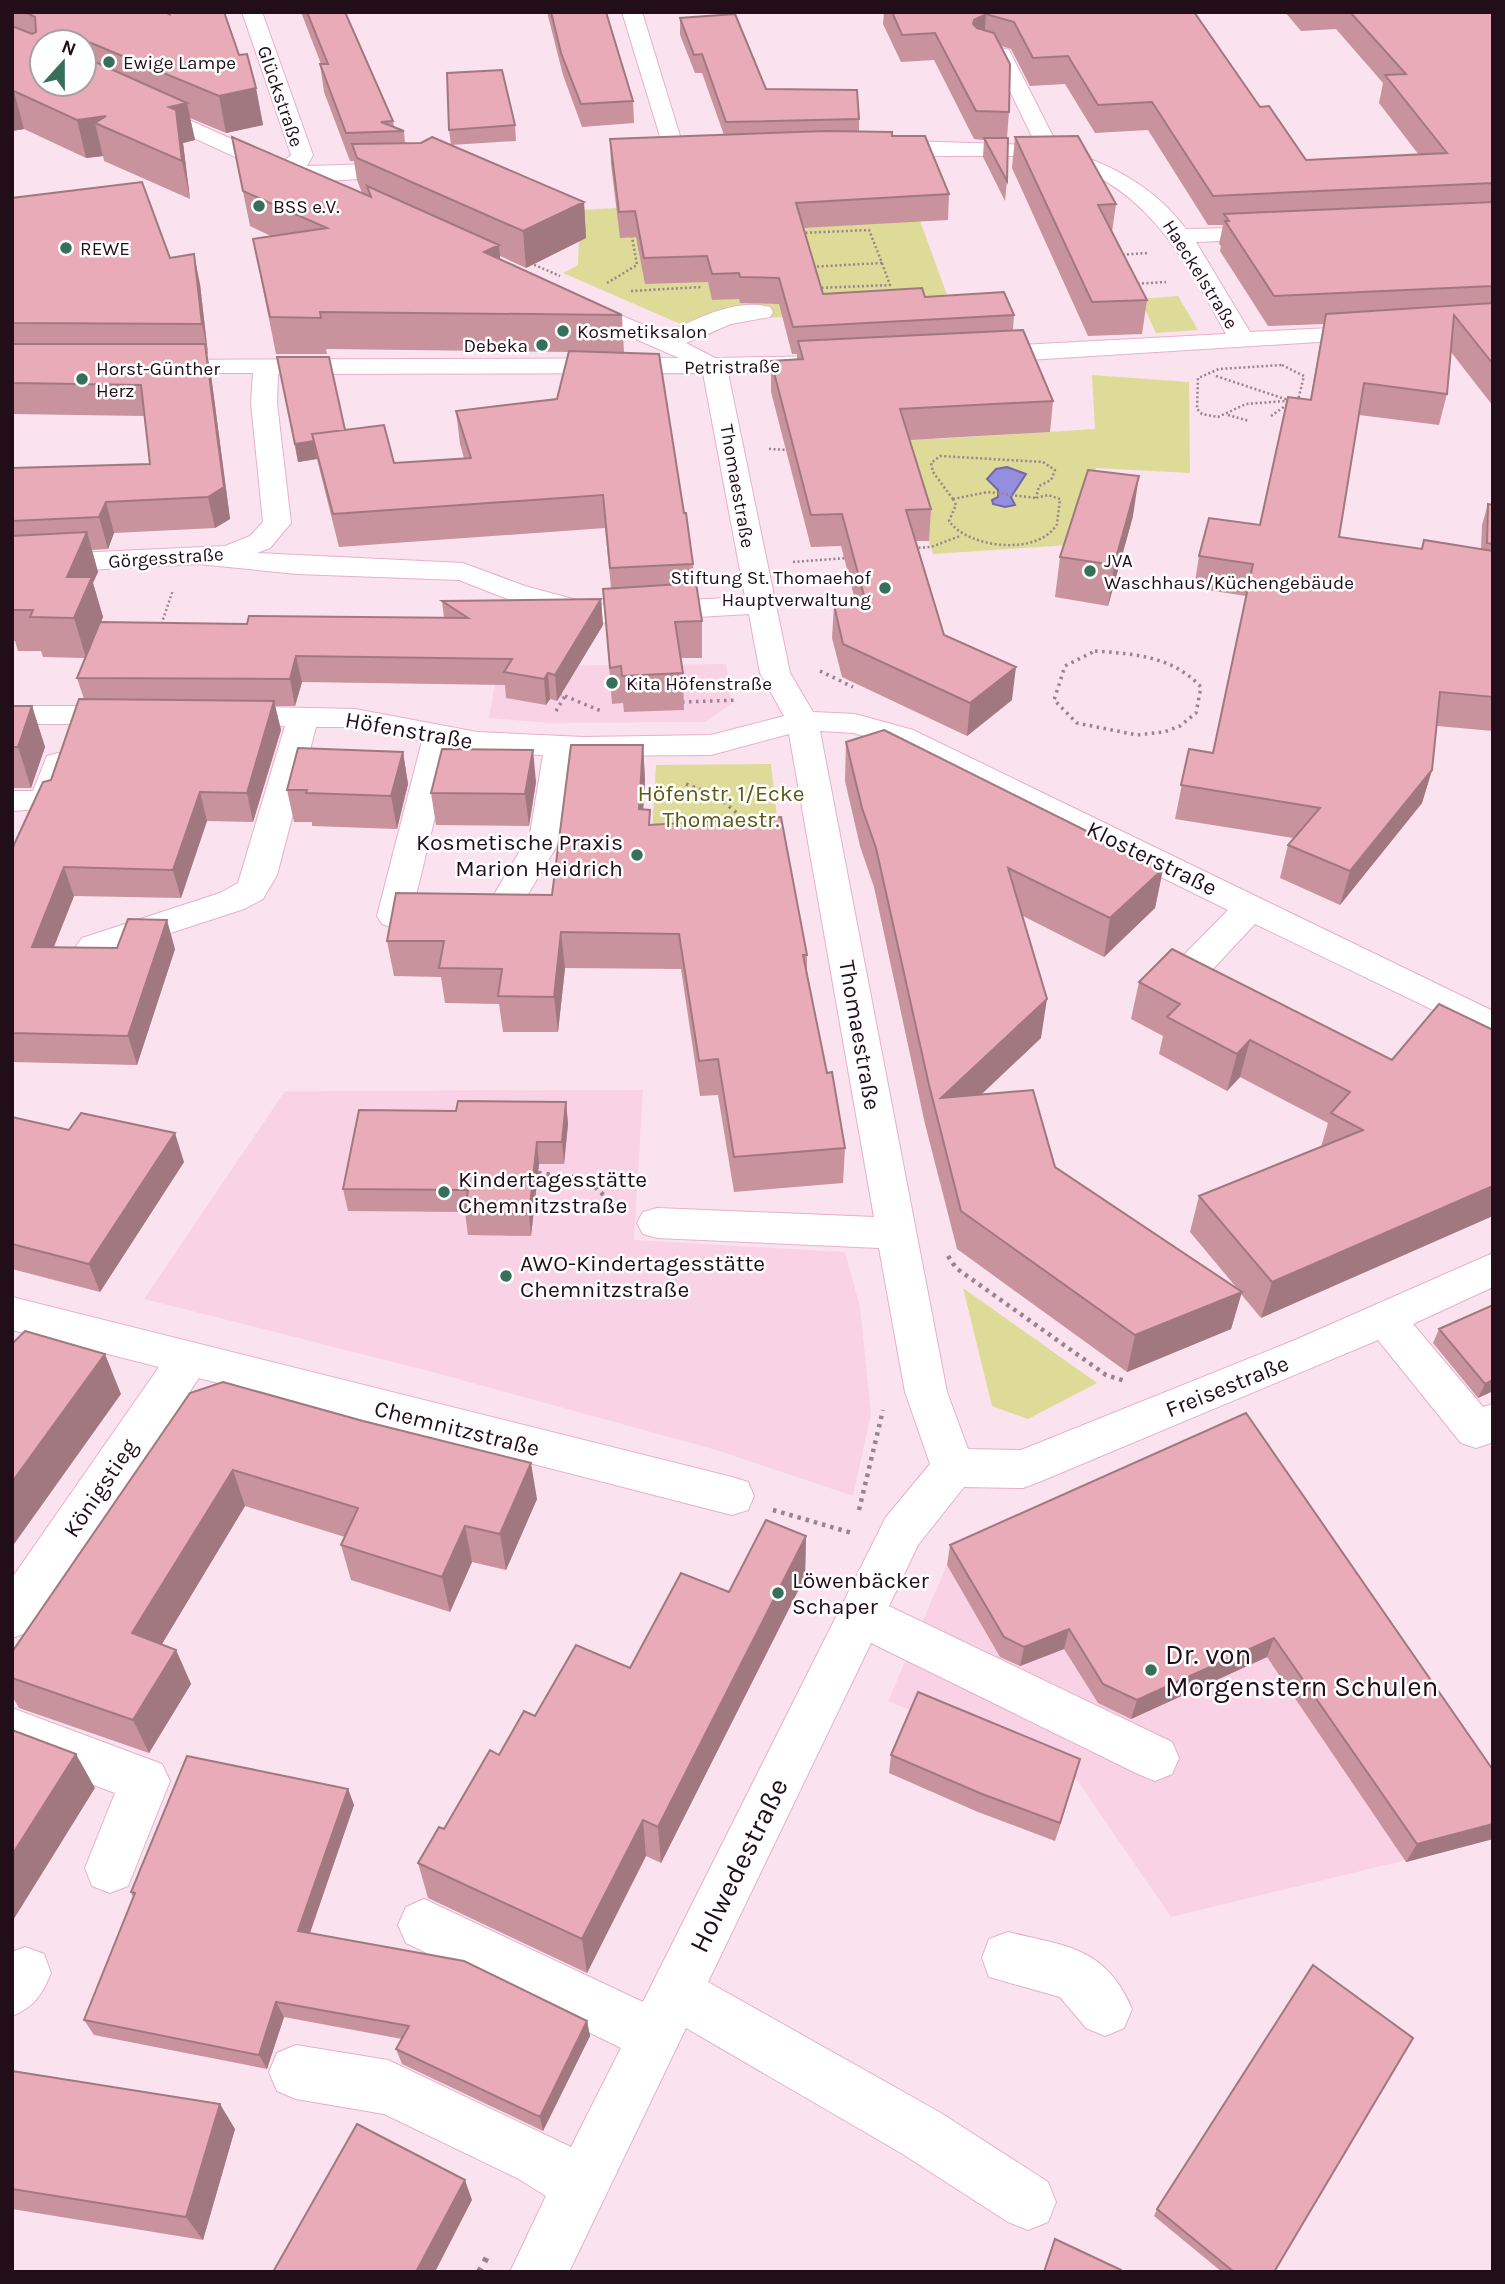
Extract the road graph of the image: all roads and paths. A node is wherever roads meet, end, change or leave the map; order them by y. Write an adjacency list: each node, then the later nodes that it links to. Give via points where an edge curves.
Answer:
1 (252, 12): 9 (street, Glückstraße, via 302,155)
2 (632, 12): 6 (street, via 670,138 678,146 700,150)
3 (983, 49): 7 (street, via 1002,54)
4 (98, 86): 9 (street)
5 (855, 145): 7 (street, Haeckelstraße)
6 (736, 148)
7 (1050, 152): 13 (street, Haeckelstraße, via 1096,166 1142,192)
8 (425, 169): 9 (street, via 328,174)
9 (284, 171): 10 (street)
10 (342, 197)
11 (1300, 230): 13 (street)
12 (792, 234): 18 (path, via 869,230)
13 (1181, 236): 32 (street, Haeckelstraße)
14 (632, 237): 23 (path, via 637,265)
15 (1154, 253): 16 (path)
16 (1116, 255)
17 (524, 260): 24 (path)
18 (882, 263): 20 (path); 28 (path, via 890,285)
19 (798, 267): 20 (path)
20 (811, 267): 28 (path)
21 (597, 279): 23 (path)
22 (1169, 281): 25 (path)
23 (606, 283): 26 (path)
24 (555, 284): 33 (street)
25 (1131, 284)
26 (615, 287)
27 (709, 287): 29 (path)
28 (817, 288): 30 (path, via 820,298)
29 (624, 291)
30 (761, 312): 33 (street, via 715,319)
31 (1395, 332): 32 (street)
32 (1242, 341): 34 (street)
33 (665, 344): 38 (street)
34 (954, 357)
35 (851, 363): 38 (street, Petristraße)
36 (129, 365): 37 (street, Petristraße)
37 (266, 366): 38 (street, Petristraße); 48 (street, via 264,403)
38 (714, 367): 56 (street, Thomaestraße)
39 (1208, 373): 40 (path); 40 (path, via 1282,365 1304,376 1298,400); 41 (path, via 1198,378 1197,409 1202,414)
40 (1291, 401): 41 (path, via 1246,404); 42 (path)
41 (1227, 415): 43 (path)
42 (1271, 415)
43 (1249, 421)
44 (764, 449): 45 (path, via 787,449)
45 (792, 460)
46 (1036, 498): 47 (path, via 973,493); 47 (path, via 1039,486 1051,480 1055,470 1044,462 940,456 931,463 933,472); 49 (path, via 1048,495 1059,499 1061,515 1053,530 1035,541 980,543)
47 (953, 499): 49 (path, via 956,505 949,521)
48 (277, 523): 51 (street, Görgesstraße, via 247,549); 55 (street, via 292,554)
49 (960, 536): 50 (path, via 931,547)
50 (905, 549)
51 (194, 557): 54 (street, Görgesstraße); 55 (street); 57 (path)
52 (850, 558): 53 (path)
53 (789, 562)
54 (12, 565)
55 (319, 567): 56 (street, via 463,572 594,614)
56 (759, 605): 68 (street, Thomaestraße, via 775,673)
57 (157, 637)
58 (1189, 671): 58 (path, via 1151,655 1095,651 1065,666 1054,701 1077,723 1137,735 1164,732 1196,713 1201,687)
59 (565, 696): 66 (path)
60 (682, 702): 61 (path, via 744,700)
61 (732, 710)
62 (12, 715): 63 (street)
63 (74, 715): 64 (street); 72 (street, via 46,801)
64 (153, 715)
65 (192, 715): 67 (street, Höfenstraße)
66 (613, 715)
67 (303, 716): 69 (street, Höfenstraße, via 355,718); 77 (street, via 260,875 250,891 193,915)
68 (802, 720): 70 (street, Höfenstraße, via 711,745); 75 (street, Klosterstraße, via 855,724 902,737); 82 (street, Thomaestraße)
69 (439, 734): 70 (street, Höfenstraße, via 477,742); 76 (street)
70 (560, 746): 74 (street, via 547,834)
71 (686, 784): 73 (path, via 712,789 730,811)
72 (12, 801)
73 (759, 824)
74 (509, 898)
75 (1252, 906): 78 (street); 79 (street, Klosterstraße)
76 (394, 916)
77 (94, 946)
78 (1185, 976)
79 (1493, 1026)
80 (538, 1173): 81 (path, via 566,1174 592,1185 608,1204)
81 (642, 1218): 82 (street)
82 (897, 1233): 90 (street, Thomaestraße, via 926,1392)
83 (944, 1267): 88 (path, via 942,1252 956,1268 1106,1374)
84 (1493, 1269): 85 (street, Freisestraße)
85 (1384, 1318): 89 (street, via 1476,1430); 90 (street, Freisestraße, via 1023,1469)
86 (28, 1330): 87 (street, Chemnitzstraße)
87 (188, 1359): 91 (street, Chemnitzstraße); 94 (street, Königstieg)
88 (1136, 1386)
89 (1493, 1422)
90 (954, 1468): 92 (street, Holwedestraße)
91 (732, 1496): 92 (path, via 853,1534)
92 (902, 1531): 93 (street, Holwedestraße)
93 (861, 1615): 96 (street); 101 (street, Holwedestraße)
94 (12, 1616)
95 (12, 1731): 97 (street, via 145,1782)
96 (1154, 1758)
97 (110, 1868)
98 (424, 1925): 101 (street)
99 (1008, 1958): 100 (street, via 1074,1975)
100 (1105, 2009)
101 (665, 2014): 103 (street, Holwedestraße); 104 (street, via 921,2133)
102 (296, 2072): 103 (street, via 388,2087 537,2158)
103 (581, 2186): 105 (street, Holwedestraße)
104 (1028, 2202)
105 (539, 2272)

